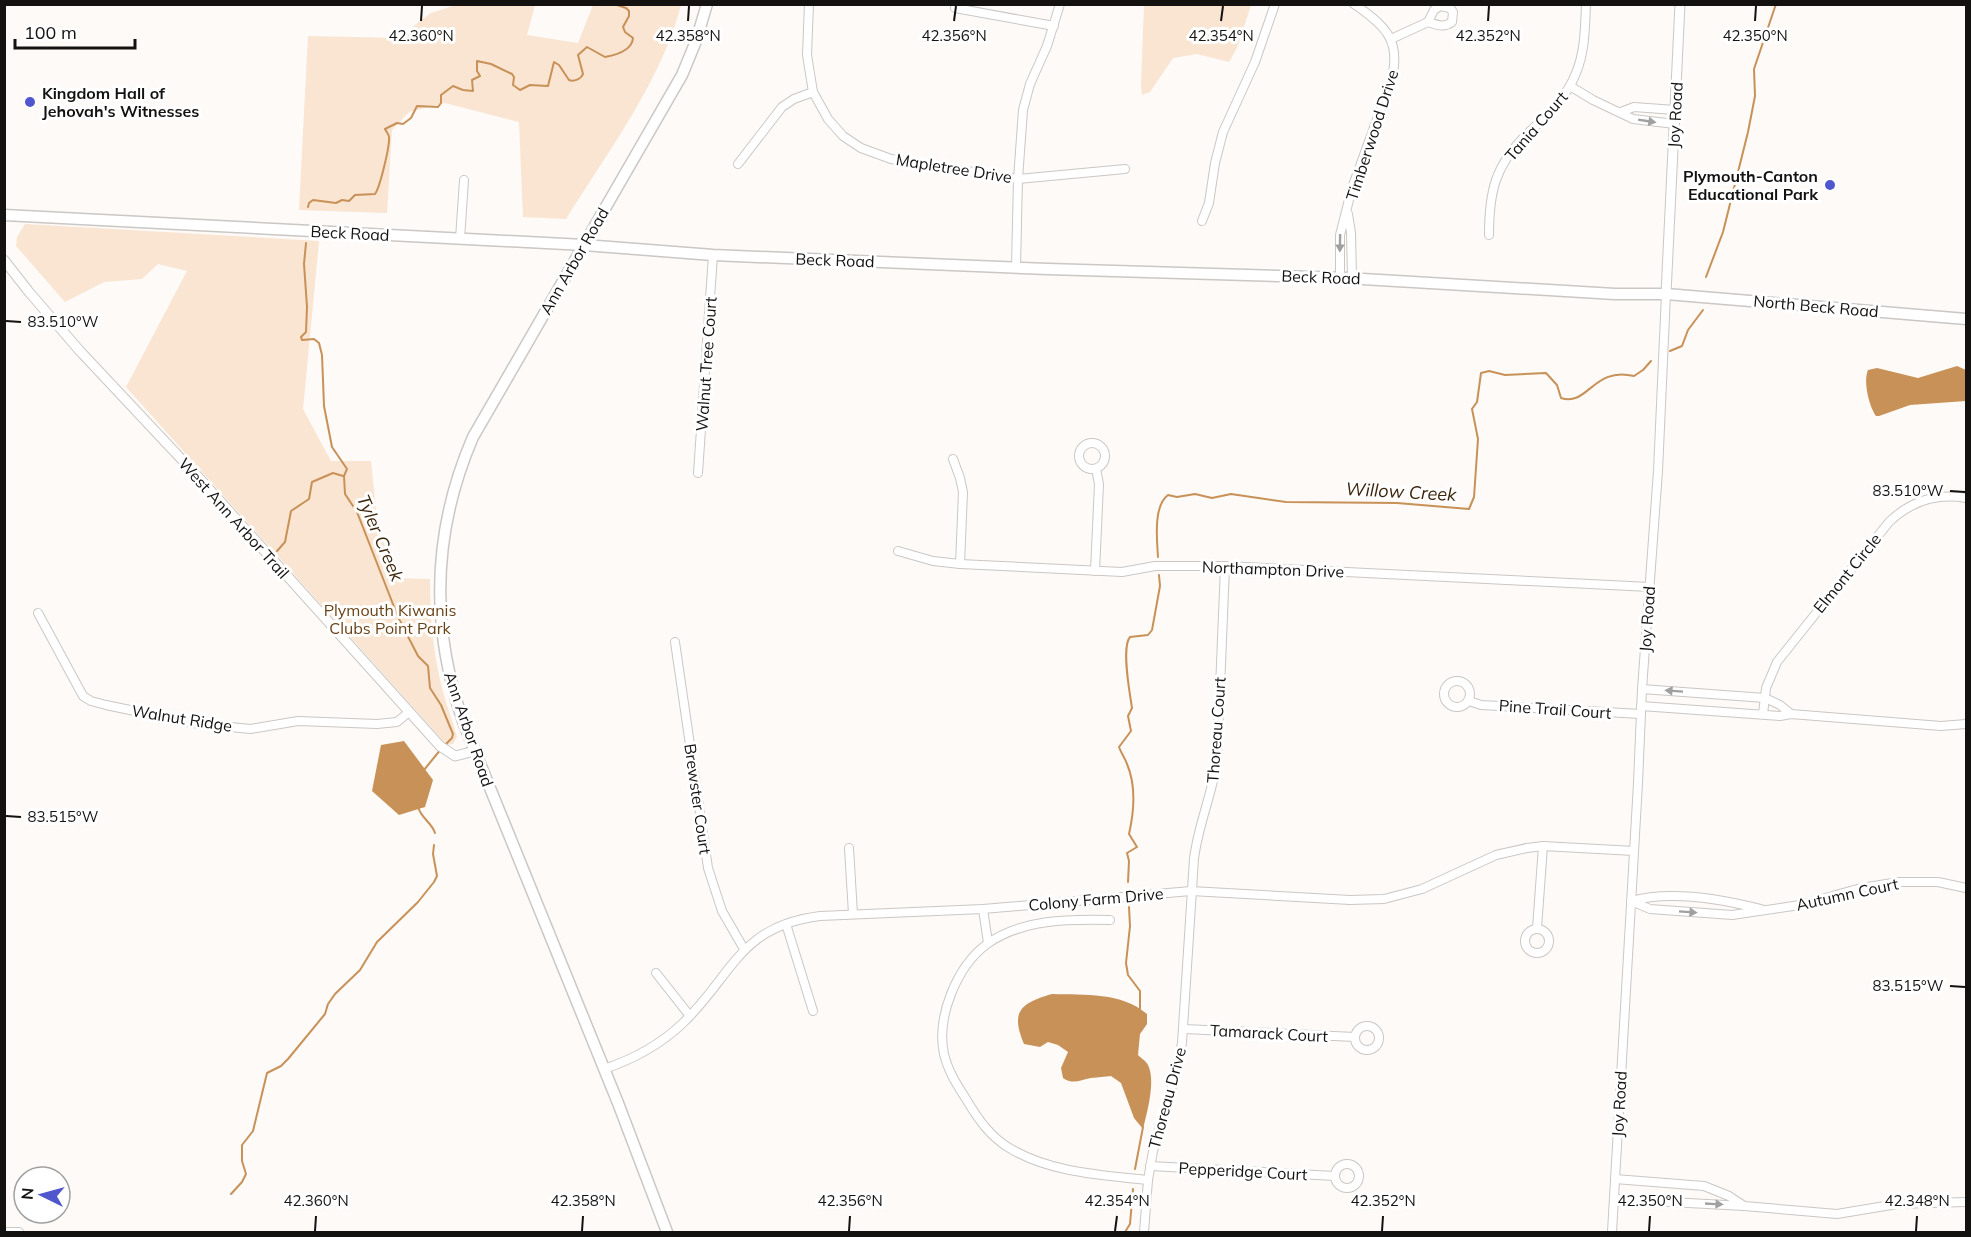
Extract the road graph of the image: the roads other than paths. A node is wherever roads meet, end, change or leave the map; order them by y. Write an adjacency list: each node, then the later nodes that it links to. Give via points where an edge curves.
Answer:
1 (707, 4): 26 (main road, Ann Arbor Road, via 682,75)
2 (809, 4): 13 (street, Mapletree Drive, via 807,55)
3 (1060, 4): 10 (street)
4 (1275, 4): 23 (street, via 1223,132)
5 (1354, 4): 11 (street)
6 (1586, 4): 12 (street, Tania Court, via 1583,49)
7 (1680, 4): 14 (street, Joy Road)
8 (955, 8): 10 (street)
9 (1428, 22): 11 (street)
10 (1054, 26): 19 (street, via 1030,84 1022,121)
11 (1390, 39): 21 (street, Timberwood Drive, via 1395,55 1393,75)
12 (1570, 86): 15 (street); 24 (street, Tania Court, via 1509,154 1499,171 1489,206)
13 (813, 92): 17 (street, via 782,107); 19 (street, Mapletree Drive, via 836,129 870,152 891,159)
14 (1675, 110): 15 (street, via 1634,107); 16 (street, Joy Road)
15 (1621, 112): 16 (street, one-way to 16, via 1633,119)
16 (1675, 124): 32 (street, Joy Road)
17 (738, 164)
18 (1125, 169): 19 (street, Mapletree Drive)
19 (1018, 179): 29 (street)
20 (464, 180): 25 (street)
21 (1347, 210): 30 (street, Timberwood Drive, one-way to 30, via 1340,235); 31 (street, Timberwood Drive)
22 (4, 215): 25 (main road, Beck Road)
23 (1202, 221)
24 (1489, 235)
25 (460, 239): 26 (main road, Beck Road)
26 (584, 245): 27 (main road, Beck Road); 57 (main road, Ann Arbor Road, via 473,438 447,522 440,583 443,647 456,702)
27 (713, 255): 29 (main road, Beck Road); 36 (street, Walnut Tree Court)
28 (4, 260): 52 (street, West Ann Arbor Trail, via 79,350)
29 (1016, 267): 30 (main road, Beck Road)
30 (1340, 278): 31 (main road, Beck Road)
31 (1352, 278): 32 (main road, Beck Road)
32 (1666, 294): 33 (main road, North Beck Road); 42 (street, Joy Road)
33 (1966, 319)
34 (953, 459): 39 (street, via 963,492)
35 (1096, 469): 41 (street, via 1099,484)
36 (698, 473)
37 (1966, 498): 48 (street, Elmont Circle, via 1940,496 1918,502 1889,522 1777,662)
38 (898, 551): 39 (street, Northampton Drive)
39 (960, 564): 41 (street, Northampton Drive)
40 (1225, 566): 41 (street, Northampton Drive); 42 (street, Northampton Drive); 62 (street, Thoreau Court, via 1217,761 1196,843)
41 (1095, 571)
42 (1650, 587): 45 (street, Joy Road)
43 (38, 613): 52 (street, Walnut Ridge, via 83,696 106,705 192,723 250,729 298,721 396,722)
44 (675, 642): 71 (street, Brewster Court, via 708,868 723,911)
45 (1642, 689): 46 (street, one-way to 45); 51 (street, Joy Road)
46 (1694, 692): 47 (street); 50 (street)
47 (1730, 695): 48 (street); 53 (street)
48 (1765, 698): 54 (street, Elmont Circle); 55 (street)
49 (1469, 700): 51 (street, Pine Trail Court, via 1481,705)
50 (1693, 709): 51 (street); 53 (street)
51 (1641, 710): 60 (street, Joy Road)
52 (410, 712): 57 (street, West Ann Arbor Trail, via 455,756)
53 (1729, 712): 54 (street)
54 (1763, 714): 55 (street)
55 (1791, 714): 56 (street, via 1941,726)
56 (1966, 724)
57 (474, 751): 77 (main road, Ann Arbor Road)
58 (1543, 846): 60 (street, Colony Farm Drive); 62 (street, Colony Farm Drive, via 1496,855 1422,889 1384,899); 69 (street)
59 (849, 848): 66 (street)
60 (1634, 851): 63 (street, Joy Road)
61 (1966, 888): 65 (street, Autumn Court, via 1938,882 1899,882 1800,905)
62 (1191, 891): 64 (street, Colony Farm Drive); 75 (street, Thoreau Drive)
63 (1631, 901): 65 (street, Autumn Court, via 1651,895 1733,902); 65 (street, Autumn Court, one-way to 65, via 1650,909 1732,915); 80 (street, Joy Road)
64 (983, 909): 66 (street, Colony Farm Drive); 70 (street)
65 (1762, 909)
66 (854, 914): 68 (street, Colony Farm Drive, via 813,916)
67 (1110, 920): 70 (street, via 1048,922)
68 (786, 924): 71 (street, Colony Farm Drive, via 763,934); 73 (street)
69 (1537, 928)
70 (988, 943): 81 (street, via 957,982 946,1006 942,1028 948,1067 976,1117 998,1141 1026,1156 1074,1172)
71 (744, 949): 74 (street, Colony Farm Drive)
72 (656, 973): 74 (street)
73 (813, 1011)
74 (690, 1016): 77 (street, Colony Farm Drive, via 654,1046)
75 (1184, 1029): 76 (street, Tamarack Court); 78 (street, Thoreau Drive)
76 (1354, 1037)
77 (604, 1069): 87 (main road, Ann Arbor Road)
78 (1150, 1166): 79 (street, Pepperidge Court); 81 (street, Thoreau Drive)
79 (1335, 1176)
80 (1615, 1179): 82 (street, Joy Road); 84 (street, via 1704,1186)
81 (1148, 1180): 88 (street, Thoreau Drive)
82 (1614, 1199): 84 (street, one-way to 84); 89 (street, Joy Road)
83 (1966, 1202): 84 (street, via 1897,1204 1837,1214)
84 (1744, 1206)
85 (4, 1232): 86 (street)
86 (19, 1233)
87 (668, 1233)
88 (1144, 1233)
89 (1612, 1233)

